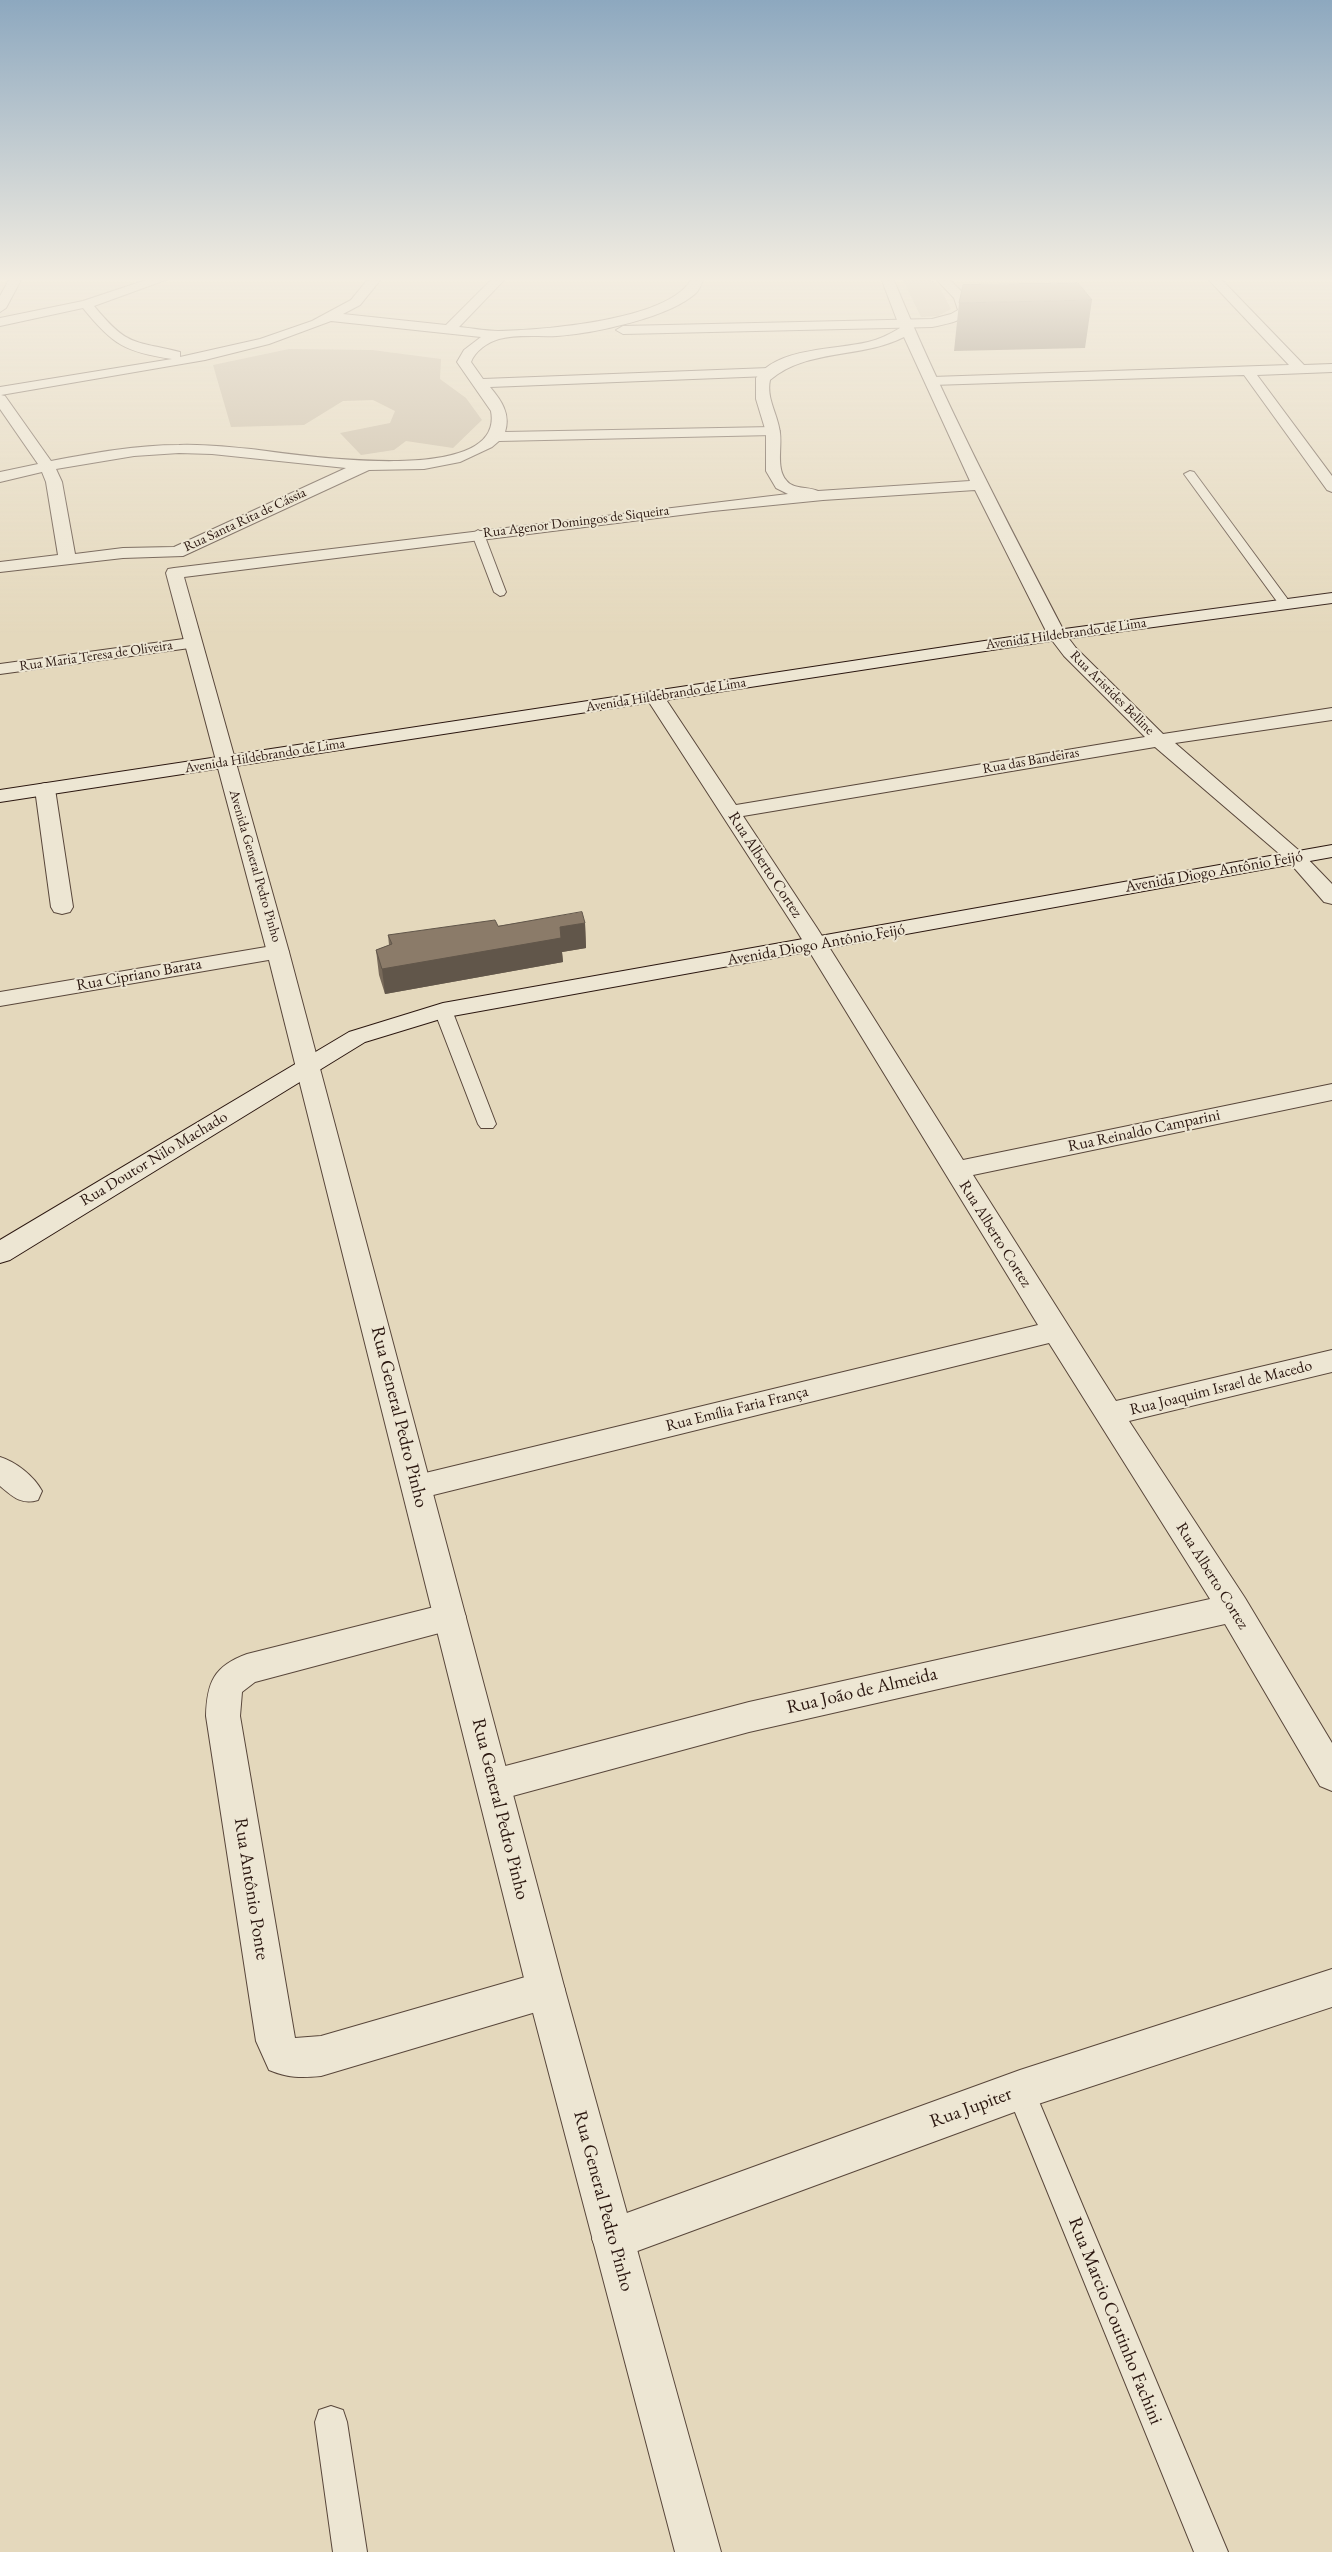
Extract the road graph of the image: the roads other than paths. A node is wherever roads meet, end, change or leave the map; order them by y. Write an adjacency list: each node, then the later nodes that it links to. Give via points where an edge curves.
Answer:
1 (489, 397): 7 (street, via 498,410 500,425)
2 (764, 397): 6 (street)
3 (939, 397): 13 (street, Rua Aristides Belline)
4 (1267, 397): 14 (street)
5 (0, 399): 9 (street)
6 (773, 431): 7 (street); 10 (street)
7 (495, 438): 8 (street, via 468,456 444,462)
8 (366, 465): 9 (street, via 181,448 117,453); 18 (street, Rua Santa Rita de Cássia)
9 (47, 466): 12 (street); 19 (street, via 54,482)
10 (774, 469): 15 (street, via 780,484 786,488); 16 (street, via 747,494)
11 (1190, 474): 24 (lane)
12 (0, 477)
13 (980, 485): 15 (street, Rua Agenor Domingos de Siqueira); 25 (street, Rua Aristides Belline)
14 (1332, 487)
15 (823, 495): 16 (street, Rua Agenor Domingos de Siqueira)
16 (713, 506): 17 (street, Rua Agenor Domingos de Siqueira)
17 (478, 534): 21 (street, Rua Agenor Domingos de Siqueira); 22 (lane)
18 (177, 552): 19 (street, Rua Santa Rita de Cássia, via 152,550); 21 (street, Avenida General Pedro Pinho)
19 (67, 558): 20 (street, Rua Santa Rita de Cássia)
20 (0, 567)
21 (174, 573): 26 (street, Avenida General Pedro Pinho)
22 (500, 592)
23 (1332, 598): 24 (street, Avenida Hildebrando de Lima)
24 (1285, 604): 25 (street, Avenida Hildebrando de Lima)
25 (1057, 635): 28 (street, Avenida Hildebrando de Lima); 30 (street, Rua Aristides Belline, via 1070,652)
26 (191, 643): 27 (street, Rua Maria Teresa de Oliveira); 31 (street, Avenida General Pedro Pinho)
27 (0, 669)
28 (654, 696): 31 (street, Avenida Hildebrando de Lima); 34 (street, Rua Alberto Cortez)
29 (1332, 714): 30 (street, Rua das Bandeiras)
30 (1159, 740): 34 (street, Rua das Bandeiras); 36 (street, Rua Aristides Belline)
31 (225, 762): 32 (street, Avenida Hildebrando de Lima); 40 (street, Avenida General Pedro Pinho)
32 (45, 789): 33 (street, Avenida Hildebrando de Lima); 38 (street)
33 (0, 796)
34 (731, 812): 39 (street, Rua Alberto Cortez)
35 (1332, 851): 36 (street, Avenida Diogo Antônio Feijó)
36 (1296, 858): 37 (street, Rua Aristides Belline); 39 (street, Avenida Diogo Antônio Feijó)
37 (1332, 897)
38 (62, 907)
39 (816, 945): 42 (street, Avenida Diogo Antônio Feijó); 46 (street, Rua Alberto Cortez)
40 (278, 952): 41 (street, Rua Cipriano Barata); 43 (street, Avenida General Pedro Pinho)
41 (0, 999)
42 (443, 1010): 43 (street, Avenida Diogo Antônio Feijó, via 357,1037); 45 (lane)
43 (308, 1065): 47 (street, Rua Doutor Nilo Machado); 52 (street, Rua General Pedro Pinho)
44 (1332, 1092): 46 (street, Rua Reinaldo Camparini)
45 (487, 1124)
46 (956, 1170): 48 (street, Rua Alberto Cortez)
47 (0, 1253)
48 (1056, 1331): 50 (street, Rua Alberto Cortez); 52 (street, Rua Emília Faria França)
49 (1332, 1361): 50 (street, Rua Joaquim Israel de Macedo)
50 (1110, 1414): 54 (street, Rua Alberto Cortez)
51 (0, 1469): 53 (street)
52 (417, 1487): 55 (street, Rua General Pedro Pinho)
53 (27, 1491)
54 (1233, 1608): 56 (street, Rua Alberto Cortez); 57 (street, Rua João de Almeida, via 749,1716)
55 (450, 1617): 57 (street, Rua General Pedro Pinho); 59 (street, Rua Antônio Ponte, via 248,1668 235,1675 224,1689 223,1716 276,2042 283,2056 297,2059 321,2056)
56 (1332, 1775)
57 (494, 1785): 59 (street, Rua General Pedro Pinho)
58 (1332, 1988): 60 (street, Rua Jupiter)
59 (546, 1990): 61 (street, Rua General Pedro Pinho)
60 (1020, 2090): 61 (street, Rua Jupiter); 65 (lane, Rua Marcio Coutinho Fachini)
61 (613, 2238): 64 (street, Rua General Pedro Pinho)
62 (331, 2422): 63 (lane)
63 (350, 2552)
64 (698, 2552)
65 (1211, 2552)

